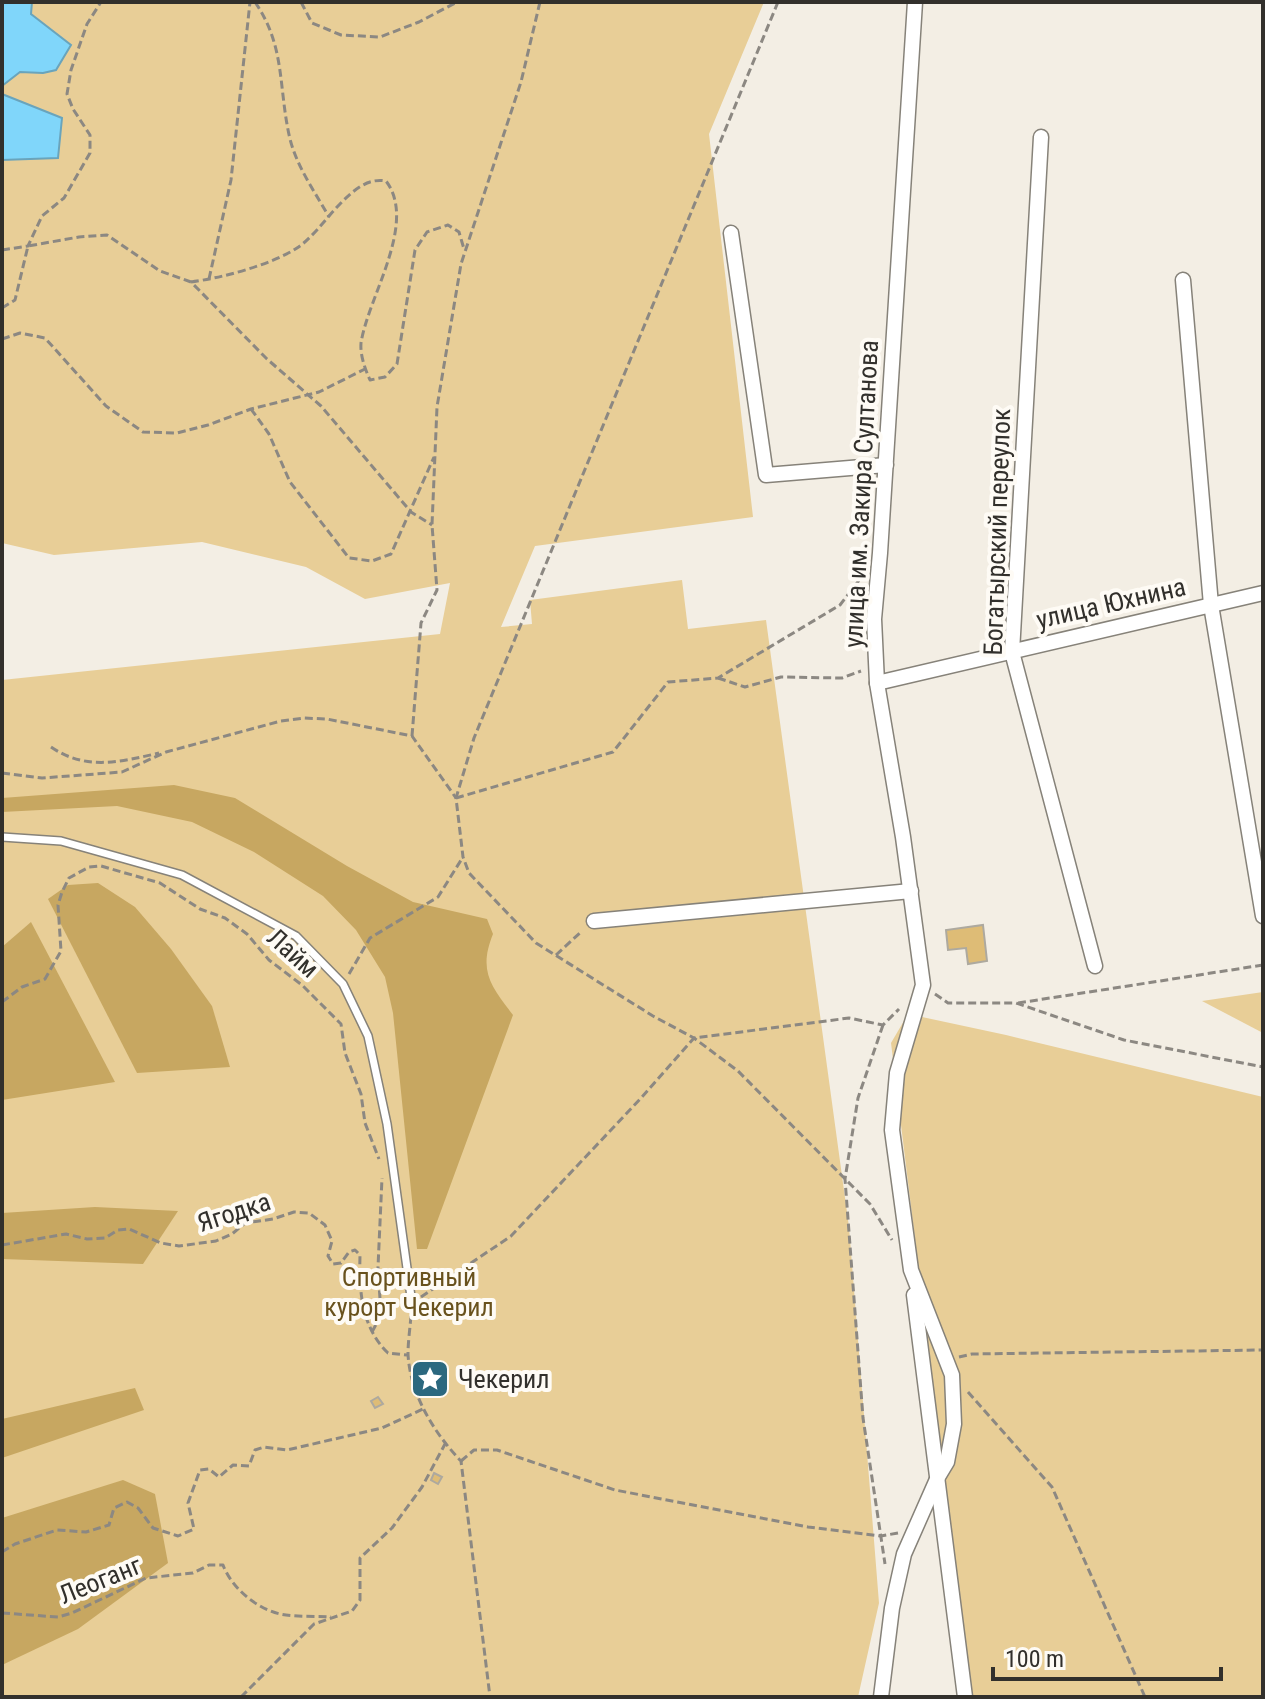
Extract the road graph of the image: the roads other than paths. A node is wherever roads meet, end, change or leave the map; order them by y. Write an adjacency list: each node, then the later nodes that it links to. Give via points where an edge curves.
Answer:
1 (915, 2): 5 (street, улица им. Закира Султанова)
2 (1041, 137): 8 (street, Богатырский переулок)
3 (731, 233): 5 (street, via 766,475)
4 (1183, 280): 7 (street)
5 (886, 465): 9 (street, улица им. Закира Султанова, via 874,619)
6 (1263, 593): 7 (street, улица Юхнина)
7 (1211, 605): 8 (street, улица Юхнина); 12 (street)
8 (1012, 652): 9 (street, улица Юхнина); 14 (street, Богатырский переулок)
9 (877, 683): 11 (street, улица им. Закира Султанова)
10 (2, 837): 16 (lane, via 61,841 182,875 296,936 343,984 368,1036 387,1124)
11 (911, 891): 13 (street); 15 (street, улица им. Закира Султанова, via 923,985 897,1073 892,1130)
12 (1263, 916)
13 (594, 921)
14 (1095, 966)
15 (911, 1270): 17 (street); 17 (street, via 952,1375 954,1424 947,1462)
16 (412, 1304)
17 (938, 1477): 18 (street, via 904,1554); 19 (street)
18 (881, 1697)
19 (965, 1697)

